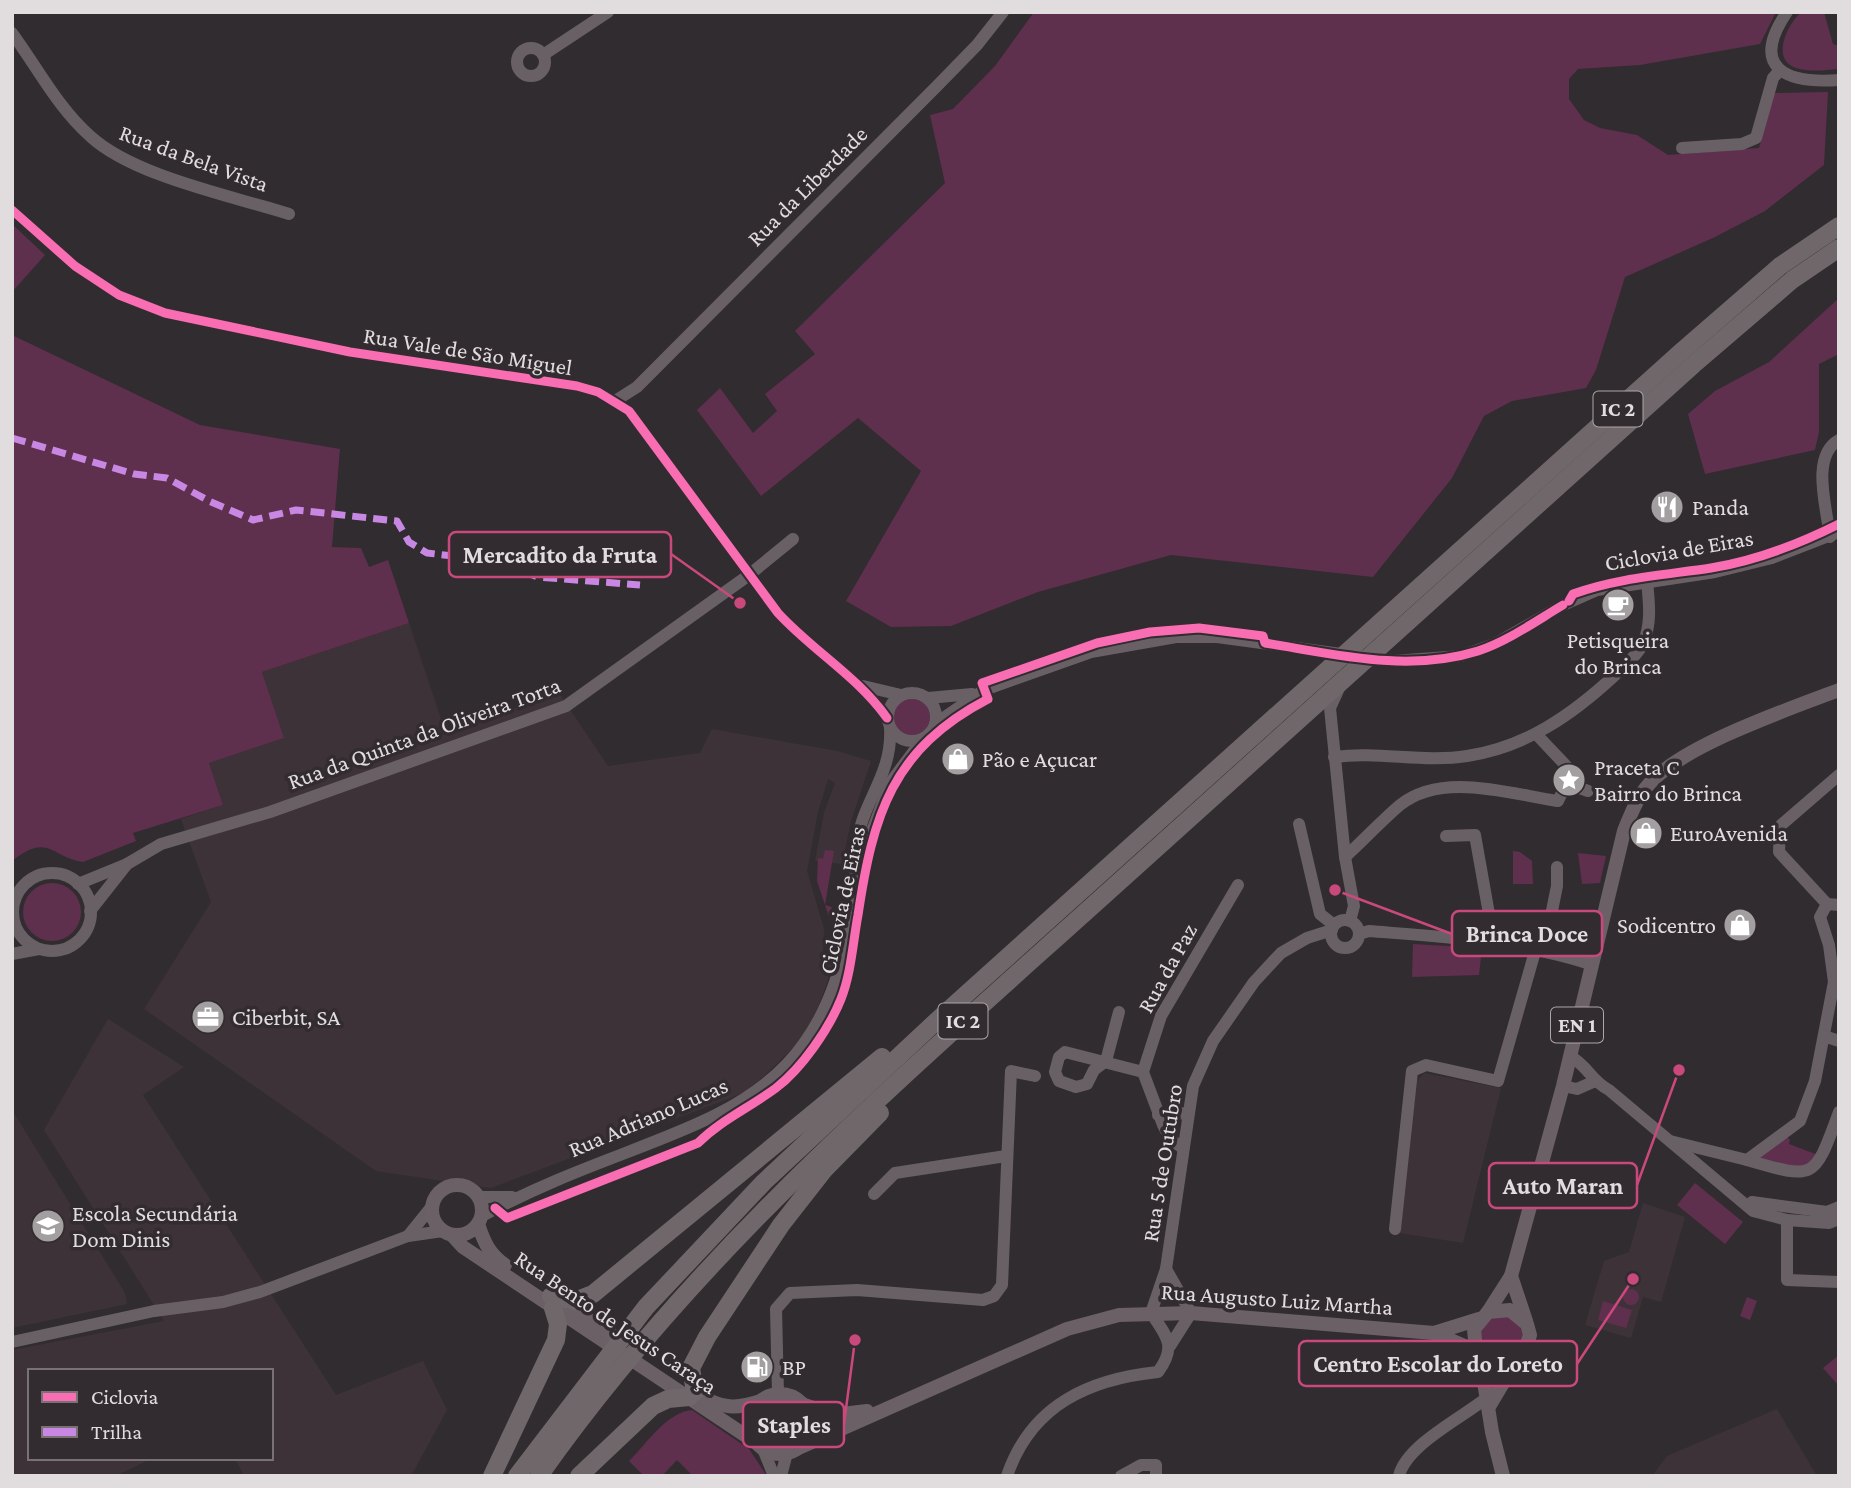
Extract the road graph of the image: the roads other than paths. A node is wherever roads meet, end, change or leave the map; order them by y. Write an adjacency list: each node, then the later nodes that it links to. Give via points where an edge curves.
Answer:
1 (608, 12): 5 (street)
2 (1003, 12): 13 (street, Rua da Liberdade, via 945,79)
3 (1787, 12): 6 (street, via 1772,47 1772,58)
4 (12, 33): 10 (street, Rua da Bela Vista, via 66,110 107,150 192,184)
5 (543, 55)
6 (1780, 70): 7 (street, via 1795,80); 8 (street, via 1773,78 1756,138 1742,144)
7 (1839, 80)
8 (1682, 148)
9 (12, 210): 14 (street, Rua Vale de São Miguel, via 86,273 119,295 165,313 350,352 577,386)
10 (289, 214)
11 (1839, 226): 57 (highway, IC 2, via 1740,300)
12 (1839, 248): 58 (highway, IC 2, via 1741,322)
13 (637, 387): 14 (street, Rua da Liberdade); 15 (street, Rua da Liberdade)
14 (615, 401): 15 (street, Rua Vale de São Miguel)
15 (629, 411): 19 (street, Rua Vale de São Miguel)
16 (1839, 440): 17 (street, via 1822,460)
17 (1834, 535): 20 (street, via 1749,564)
18 (793, 539): 19 (street, Rua da Quinta da Oliveira Torta)
19 (749, 575): 22 (street, Rua Vale de São Miguel, via 806,641); 38 (street, Rua da Quinta da Oliveira Torta, via 566,706 309,799 161,844)
20 (1647, 581): 21 (street, via 1597,590 1563,604 1495,644 1461,656 1393,662); 29 (street, via 1650,616 1642,646 1580,706)
21 (1353, 657): 24 (street, via 1203,637 1130,643); 31 (street, via 1329,708)
22 (863, 686): 25 (street, Rua Vale de São Miguel); 27 (street, Rua Vale de São Miguel)
23 (1839, 690): 55 (main road, EN 1, via 1695,750 1651,781 1625,831)
24 (976, 693): 26 (street); 28 (street)
25 (901, 695): 26 (street, via 915,692); 27 (street, via 891,704)
26 (928, 698): 28 (street, via 936,710)
27 (889, 723): 30 (street, via 908,741); 39 (street, Rua Adriano Lucas, via 889,760 864,816)
28 (935, 724): 30 (street)
29 (1537, 735): 31 (street, via 1465,757 1361,753); 33 (street, via 1572,772)
30 (923, 739): 39 (street, Rua Adriano Lucas, via 890,783)
31 (1334, 757): 37 (street)
32 (1839, 775): 43 (street, via 1780,826 1777,838 1779,852)
33 (1566, 783): 34 (street); 37 (street, via 1558,801 1459,788 1426,791 1402,803)
34 (1588, 791)
35 (1299, 824): 47 (street, via 1320,914)
36 (1446, 836): 50 (street, via 1475,835)
37 (1345, 857): 46 (street, via 1354,906)
38 (127, 864): 41 (street, Rua da Quinta da Oliveira Torta); 44 (street, Rua da Quinta da Oliveira Torta)
39 (858, 867): 76 (street, Rua Adriano Lucas, via 832,996 808,1042 790,1064 753,1095 710,1120)
40 (1557, 867): 53 (street, via 1557,886)
41 (78, 884): 44 (street); 45 (street, via 58,874 35,877 19,892)
42 (1238, 885): 62 (street, Rua da Paz, via 1161,1016)
43 (1833, 904): 59 (street, via 1820,918 1834,982)
44 (90, 911): 52 (street, via 85,933 75,944 61,950)
45 (13, 914): 52 (street, via 21,935)
46 (1350, 921): 47 (street, via 1342,920); 48 (street)
47 (1333, 928): 49 (street, Rua 5 de Outubro); 51 (street)
48 (1359, 934): 50 (street, via 1369,931); 51 (street, via 1352,946)
49 (1307, 938): 51 (street); 67 (street, Rua 5 de Outubro, via 1281,953 1263,972 1220,1031 1192,1086)
50 (1494, 942): 53 (street)
51 (1338, 945)
52 (38, 949): 54 (street)
53 (1540, 949): 55 (street); 82 (street, via 1498,1081 1426,1065 1412,1071)
54 (12, 954)
55 (1590, 964): 61 (main road, EN 1)
56 (1119, 1012): 62 (street, via 1106,1061)
57 (943, 1015): 88 (highway, via 887,1052 593,1294); 107 (highway, IC 2, via 764,1182 646,1307)
58 (955, 1029): 98 (highway, via 905,1088 824,1170 781,1226 707,1337 691,1368); 108 (highway, IC 2, via 778,1193 663,1316)
59 (1824, 1036): 60 (street); 72 (street, via 1815,1081 1800,1121)
60 (1839, 1041)
61 (1570, 1056): 64 (street, via 1585,1065); 65 (main road, EN 1)
62 (1143, 1072): 68 (street)
63 (1035, 1076): 71 (street, via 1011,1071)
64 (1593, 1082): 65 (street, via 1577,1089); 69 (street)
65 (1563, 1086): 86 (main road, EN 1)
66 (1839, 1112): 72 (street, via 1823,1156 1807,1172 1797,1174)
67 (1188, 1113): 68 (street); 70 (street, Rua 5 de Outubro)
68 (1158, 1115): 70 (street, via 1171,1140)
69 (1670, 1141): 72 (street); 73 (street)
70 (1183, 1148): 85 (street, Rua 5 de Outubro)
71 (1006, 1156): 74 (street, via 895,1174); 99 (street, via 1002,1285 994,1296 983,1300 857,1290 790,1293 776,1309)
72 (1747, 1160)
73 (1724, 1187): 78 (street, via 1756,1205 1827,1212); 81 (street, via 1753,1211)
74 (874, 1194)
75 (478, 1197): 76 (street, Rua Adriano Lucas); 77 (main road, Rua Adriano Lucas, via 456,1185 442,1190); 80 (main road)
76 (512, 1197): 80 (street, Rua Adriano Lucas)
77 (433, 1205): 83 (main road, via 434,1219); 84 (street, Rua Adriano Lucas)
78 (1839, 1207)
79 (1839, 1219): 81 (street, via 1829,1223)
80 (480, 1220): 83 (main road, Rua Adriano Lucas, via 466,1233); 88 (main road, Rua Bento de Jesus Caraça, via 494,1257)
81 (1787, 1220): 87 (street, via 1787,1280)
82 (1395, 1229)
83 (447, 1233): 84 (street, Rua Adriano Lucas); 88 (main road, Rua Bento de Jesus Caraça)
84 (408, 1236): 94 (street, Rua Adriano Lucas, via 260,1293)
85 (1166, 1269): 89 (street, Rua 5 de Outubro); 90 (street, Rua 5 de Outubro)
86 (1511, 1276): 91 (main road, EN 1); 92 (main road)
87 (1839, 1282)
88 (552, 1302): 98 (main road, Rua Bento de Jesus Caraça); 106 (highway, via 558,1324 556,1340)
89 (1151, 1313): 90 (main road, Rua Augusto Luiz Martha); 95 (street); 103 (main road, Rua Augusto Luiz Martha, via 1119,1315 1067,1329)
90 (1191, 1313): 93 (main road, Rua Augusto Luiz Martha); 95 (street)
91 (1483, 1316): 92 (main road, via 1510,1310); 93 (main road, Rua Augusto Luiz Martha); 96 (main road, EN 1, via 1474,1329)
92 (1527, 1324): 97 (main road, via 1529,1346)
93 (1434, 1333): 96 (main road, Rua Augusto Luiz Martha)
94 (12, 1342)
95 (1170, 1346): 112 (street, via 1170,1357 1158,1372 1103,1380 1060,1402 1016,1453)
96 (1478, 1354): 97 (main road, via 1496,1366); 101 (main road, EN 1)
97 (1515, 1363): 101 (main road)
98 (692, 1394): 100 (main road, Rua Bento de Jesus Caraça, via 738,1409); 104 (main road, Rua Bento de Jesus Caraça); 109 (highway, via 653,1406)
99 (778, 1394): 100 (main road); 102 (main road)
100 (761, 1401): 104 (main road, via 750,1427)
101 (1489, 1401): 115 (street, via 1416,1449 1401,1465); 116 (main road, EN 1)
102 (802, 1404): 103 (main road, Rua Augusto Luiz Martha, via 834,1415); 105 (main road, via 810,1423 804,1442)
103 (883, 1409): 105 (main road, Rua Augusto Luiz Martha)
104 (760, 1446): 105 (main road, via 774,1454); 110 (street)
105 (792, 1451): 111 (street)
106 (492, 1476)
107 (517, 1476)
108 (539, 1476)
109 (579, 1476)
110 (774, 1476)
111 (781, 1476)
112 (1007, 1476)
113 (1121, 1476): 114 (street, via 1141,1465 1156,1465)
114 (1156, 1476)
115 (1399, 1476)
116 (1503, 1476)

